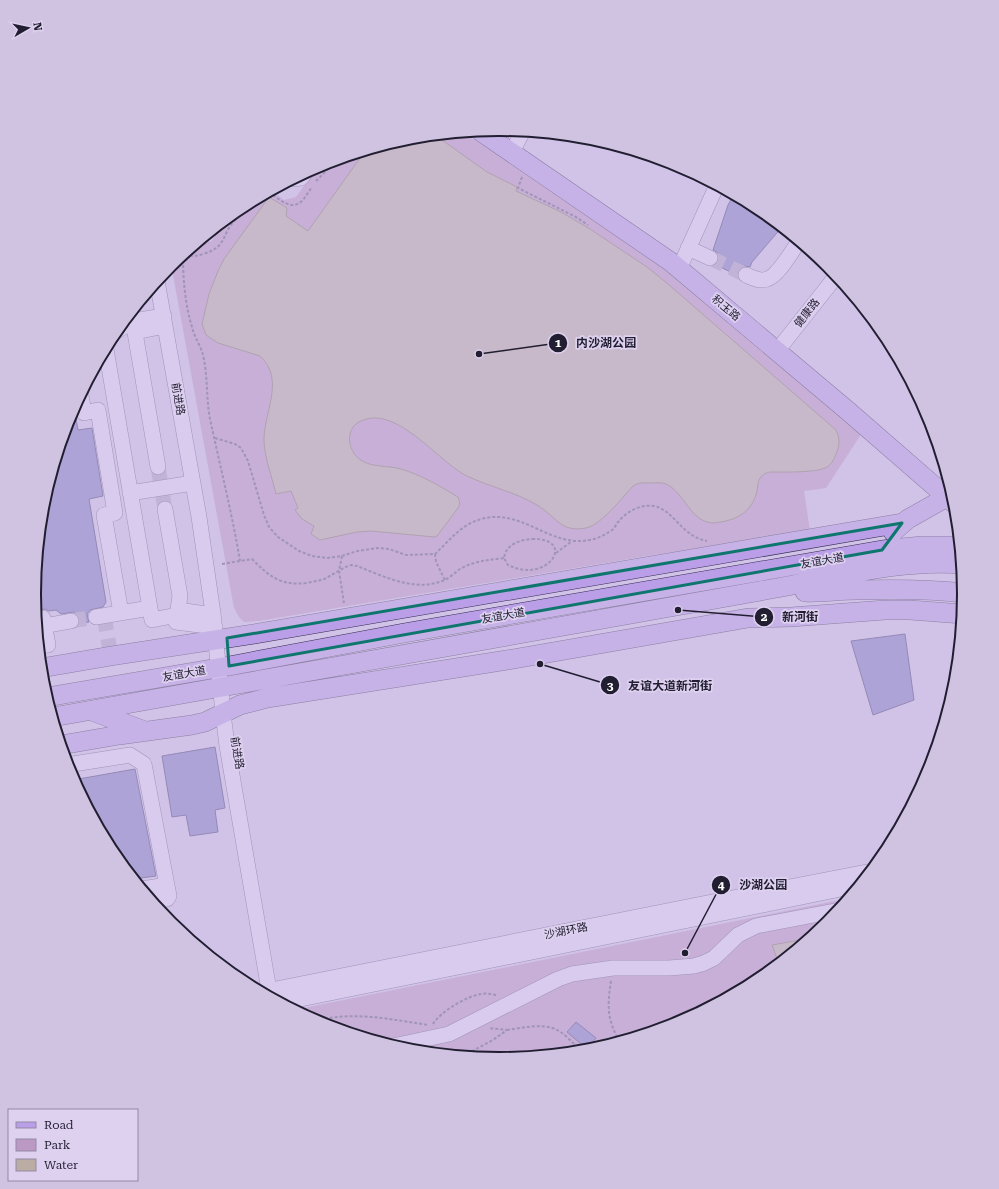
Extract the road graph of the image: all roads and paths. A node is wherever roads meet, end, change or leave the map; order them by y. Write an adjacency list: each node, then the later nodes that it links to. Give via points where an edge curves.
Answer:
1 (488, 136): 3 (main road, 积玉路)
2 (522, 137): 3 (street)
3 (520, 157): 7 (path, via 524,167 518,188); 13 (main road, 积玉路)
4 (707, 186): 13 (street)
5 (715, 190): 9 (street)
6 (232, 222): 10 (path, via 216,248 201,255)
7 (591, 226)
8 (796, 245): 14 (street, via 773,277 762,280)
9 (688, 248): 11 (street); 13 (street)
10 (191, 256)
11 (710, 258)
12 (184, 262): 24 (path, via 184,289 188,312 204,356 207,398)
13 (675, 266): 21 (main road, 积玉路)
14 (746, 275)
15 (833, 280): 21 (street, 健康路)
16 (839, 287): 21 (street, 健康路)
17 (158, 288): 18 (street, 前进路)
18 (164, 321): 19 (street); 26 (street, 前进路)
19 (134, 327): 20 (street); 25 (street)
20 (126, 329)
21 (780, 354): 28 (main road, 积玉路)
22 (107, 357): 27 (street)
23 (83, 404): 50 (street, via 84,413 98,410 115,513 104,515)
24 (215, 438): 39 (path, via 242,448 264,515 269,527 278,537 312,556); 41 (path)
25 (158, 467)
26 (193, 483): 27 (street); 31 (street, 前进路)
27 (130, 494): 49 (street)
28 (946, 494)
29 (948, 502): 32 (main road)
30 (165, 509): 51 (street, via 180,596)
31 (199, 517): 56 (street, 前进路); 56 (street, 前进路, via 214,568)
32 (902, 523): 36 (main road); 56 (main road)
33 (712, 540): 34 (path, via 696,538 664,511 648,506 632,510 612,530 600,537)
34 (572, 541): 37 (path, via 518,520 494,517 478,520 463,528); 38 (path)
35 (955, 546): 36 (main road, 友谊大道)
36 (882, 550): 58 (main road, 友谊大道)
37 (435, 554): 39 (path, via 406,555 377,548); 45 (path, via 436,562)
38 (556, 554): 40 (path, via 545,566 529,570 510,566); 40 (path, via 549,542 532,539 511,545)
39 (342, 556): 44 (path)
40 (504, 558): 45 (path, via 472,563)
41 (240, 561): 42 (path); 44 (path, via 252,559 273,578 292,584 317,581)
42 (222, 564)
43 (957, 564): 46 (main road, 友谊大道, via 886,568)
44 (339, 571): 45 (path, via 347,566 357,566 407,583 427,584); 48 (path)
45 (446, 580)
46 (772, 589): 47 (main road, via 821,592 922,589); 59 (main road, 友谊大道)
47 (958, 592)
48 (344, 604)
49 (150, 608): 50 (street); 51 (street, via 152,620)
50 (121, 613): 53 (street)
51 (177, 613): 56 (street)
52 (957, 614): 62 (main road, via 885,610 734,620 267,698)
53 (96, 617)
54 (71, 621): 55 (street)
55 (42, 623)
56 (218, 630): 57 (main road); 58 (street, 前进路)
57 (47, 667)
58 (224, 667): 59 (street, 前进路); 60 (main road, 友谊大道)
59 (225, 687): 61 (main road, 友谊大道); 62 (street, 前进路)
60 (53, 696)
61 (92, 711): 63 (main road, 友谊大道); 64 (main road)
62 (227, 712): 64 (main road, via 205,722); 76 (street, 前进路, via 228,754)
63 (58, 717)
64 (146, 731): 65 (main road)
65 (103, 738): 66 (main road); 67 (street)
66 (66, 744)
67 (106, 759): 68 (street); 70 (street, via 130,755 144,764)
68 (74, 764)
69 (864, 873): 76 (street, 沙湖环路)
70 (167, 885): 72 (street); 73 (street, via 169,896)
71 (853, 886): 76 (street, 沙湖环路)
72 (148, 888)
73 (158, 901)
74 (831, 912): 75 (street, via 756,926 738,935 714,958 694,966)
75 (613, 968): 77 (street, via 572,974); 83 (path, via 609,1013)
76 (272, 993)
77 (512, 1003): 79 (street); 80 (path, via 492,994 477,995 446,1011)
78 (326, 1019): 80 (path, via 358,1016)
79 (472, 1023): 81 (path); 82 (street)
80 (432, 1025): 82 (path)
81 (507, 1030): 85 (path, via 541,1027 555,1029); 86 (path)
82 (448, 1034): 84 (street)
83 (617, 1037)
84 (406, 1043)
85 (576, 1046)
86 (470, 1052)

